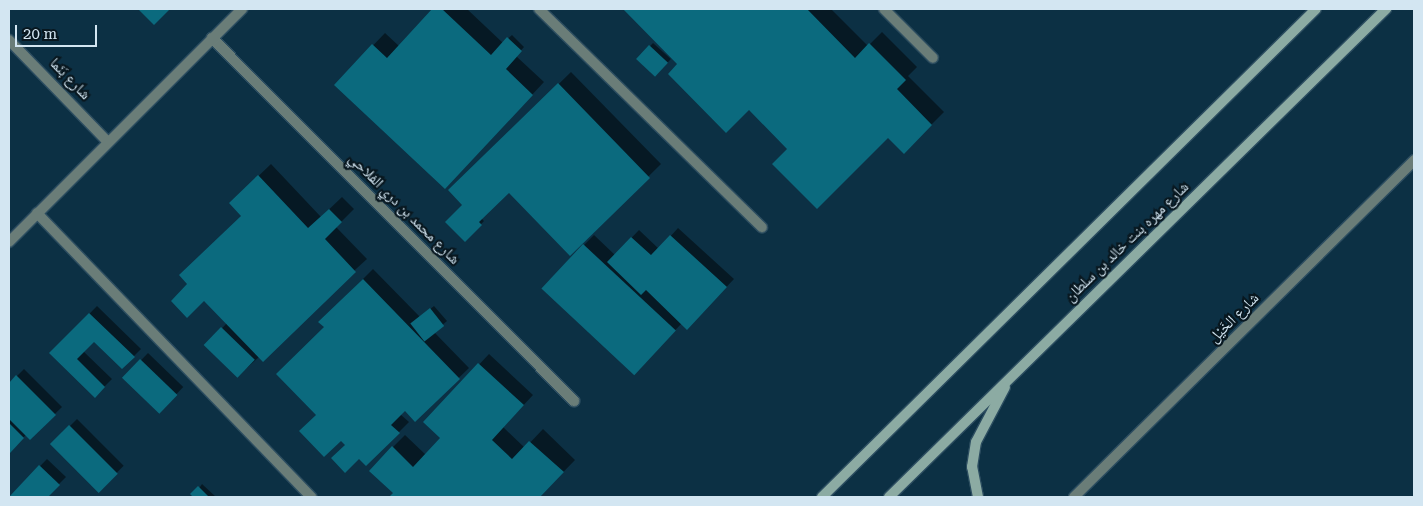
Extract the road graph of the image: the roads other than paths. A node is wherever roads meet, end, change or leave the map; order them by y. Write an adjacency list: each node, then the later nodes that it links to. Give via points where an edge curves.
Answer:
1 (242, 9): 6 (street)
2 (539, 9): 12 (street)
3 (884, 9): 8 (street)
4 (1316, 9): 17 (street)
5 (1386, 9): 14 (street, شارع مهره بنت خالد بن سلطان)
6 (212, 38): 9 (street); 15 (street, شارع محمد بن دري الفلاحي)
7 (9, 40): 9 (street, شارع بَنَما)
8 (932, 58)
9 (108, 142): 11 (street)
10 (1414, 160): 20 (street, شارع الخَيْل)
11 (37, 213): 13 (street); 16 (street)
12 (762, 227)
13 (9, 242)
14 (1016, 370): 18 (street, شارع مهره بنت خالد بن سلطان); 19 (street, via 987,417 976,442 972,467)
15 (574, 401)
16 (311, 497)
17 (822, 497)
18 (889, 497)
19 (978, 497)
20 (1074, 497)

